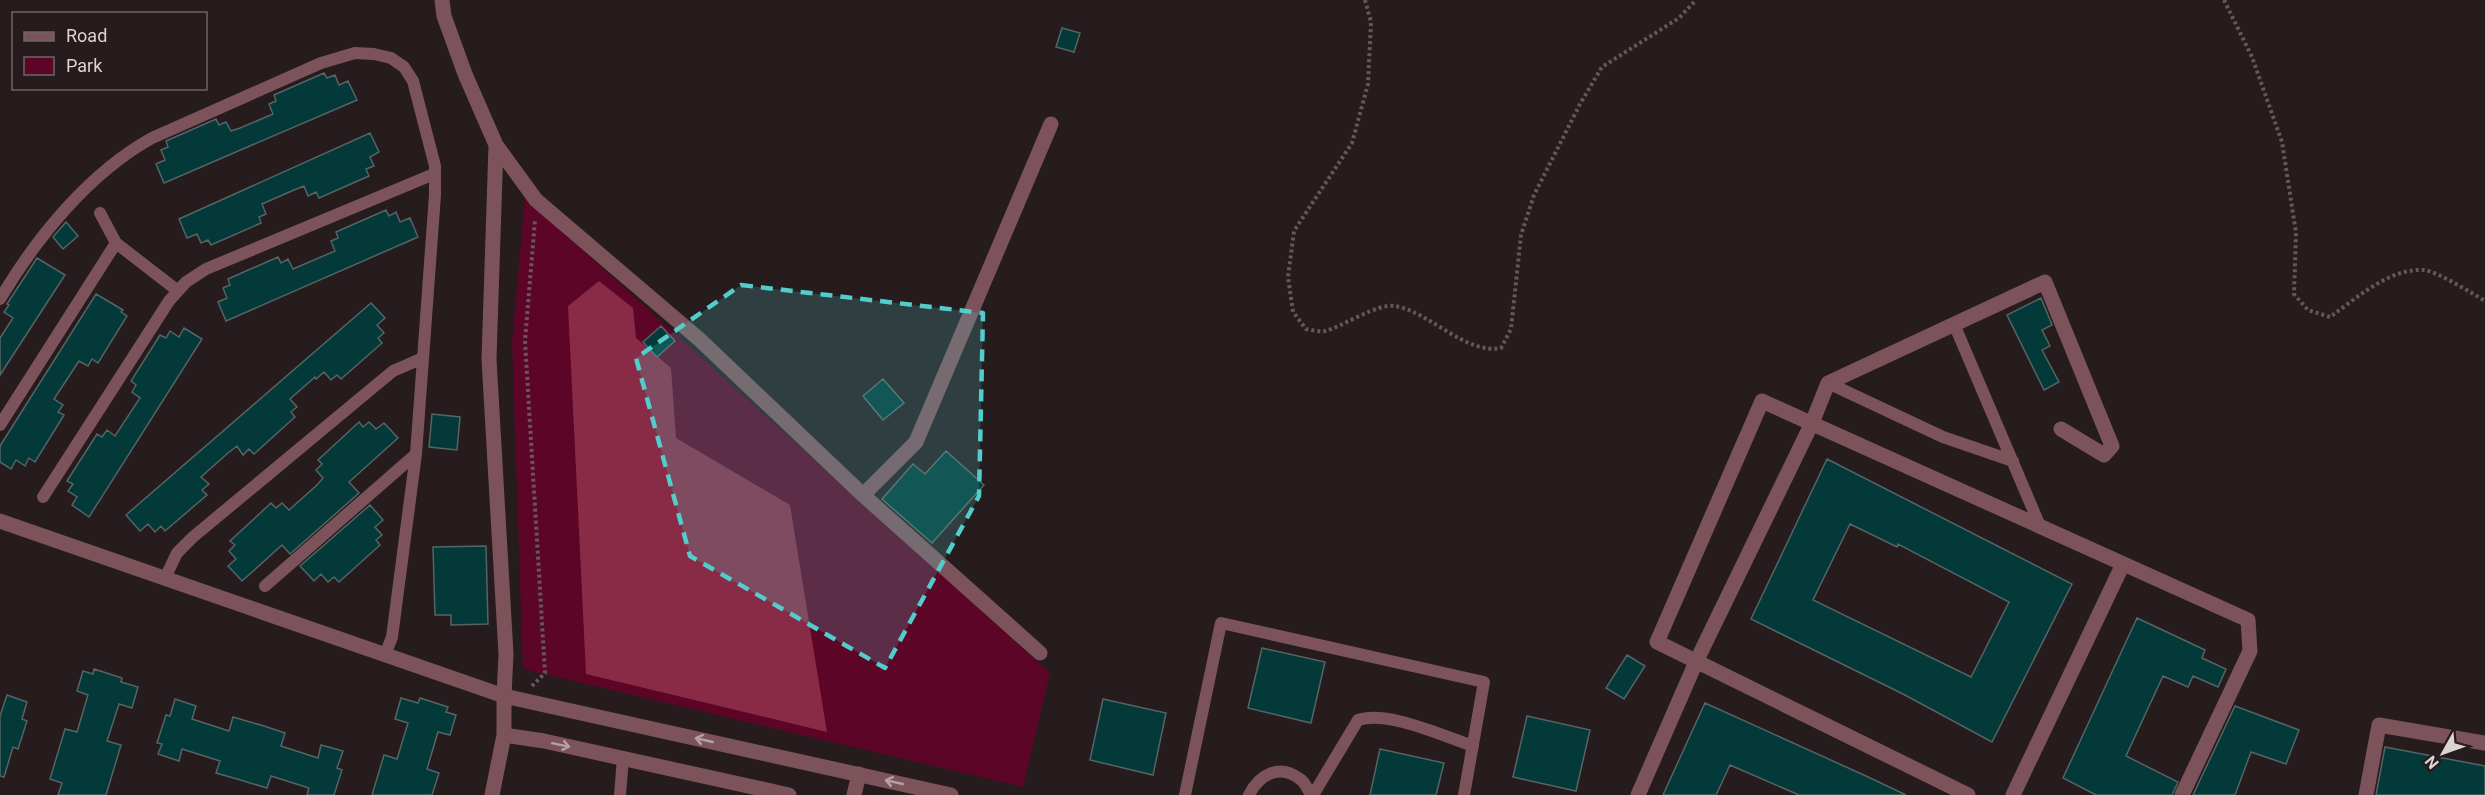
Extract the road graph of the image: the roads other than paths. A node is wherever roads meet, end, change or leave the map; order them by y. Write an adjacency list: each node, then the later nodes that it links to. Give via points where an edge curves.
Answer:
1 (442, 0): 3 (street, via 465,74)
2 (1051, 124): 17 (street, via 916,442)
3 (496, 145): 17 (street, via 536,200 699,339); 27 (street, via 489,359)
4 (434, 174): 7 (lane, via 206,269); 8 (lane, via 413,81 404,67 391,58 355,52 321,63 133,148 49,226); 10 (lane)
5 (99, 213): 6 (lane)
6 (116, 243): 7 (lane); 13 (lane)
7 (178, 291): 18 (lane)
8 (0, 298)
9 (1954, 324): 11 (street); 14 (street, via 2045,282 2112,446 2104,455); 16 (lane)
10 (423, 358): 15 (lane); 22 (lane, via 393,371 193,537 177,553)
11 (1828, 383): 12 (street); 16 (lane, via 1943,437)
12 (1812, 423): 20 (street); 26 (street); 26 (street, via 1762,401 1657,642)
13 (0, 425)
14 (2061, 429)
15 (416, 454): 23 (lane); 25 (lane, via 392,637)
16 (2013, 461): 20 (lane)
17 (863, 495): 24 (street)
18 (43, 497)
19 (0, 521): 22 (street)
20 (2040, 526): 21 (street)
21 (2124, 564): 44 (street); 45 (street, via 2248,620 2250,651)
22 (165, 578): 25 (street)
23 (265, 586)
24 (1040, 652)
25 (385, 655): 27 (street)
26 (1696, 662): 42 (street); 43 (street)
27 (511, 698): 28 (street); 32 (street, one-way to 27)
28 (504, 735): 31 (street, one-way to 31); 33 (street)
29 (2485, 743): 46 (street, via 2379,725)
30 (1473, 746): 38 (lane, via 1484,682 1221,622); 40 (lane, via 1369,716 1358,720); 41 (lane)
31 (623, 758): 34 (lane); 35 (street)
32 (859, 774): 36 (street); 37 (street, one-way to 32)
33 (492, 795)
34 (620, 795)
35 (789, 795)
36 (854, 795)
37 (951, 795)
38 (1185, 795)
39 (1249, 795): 40 (lane, via 1257,780 1271,772 1302,779)
40 (1312, 795)
41 (1464, 795)
42 (1638, 795)
43 (1968, 795)
44 (2013, 795)
45 (2182, 795)
46 (2366, 795)

